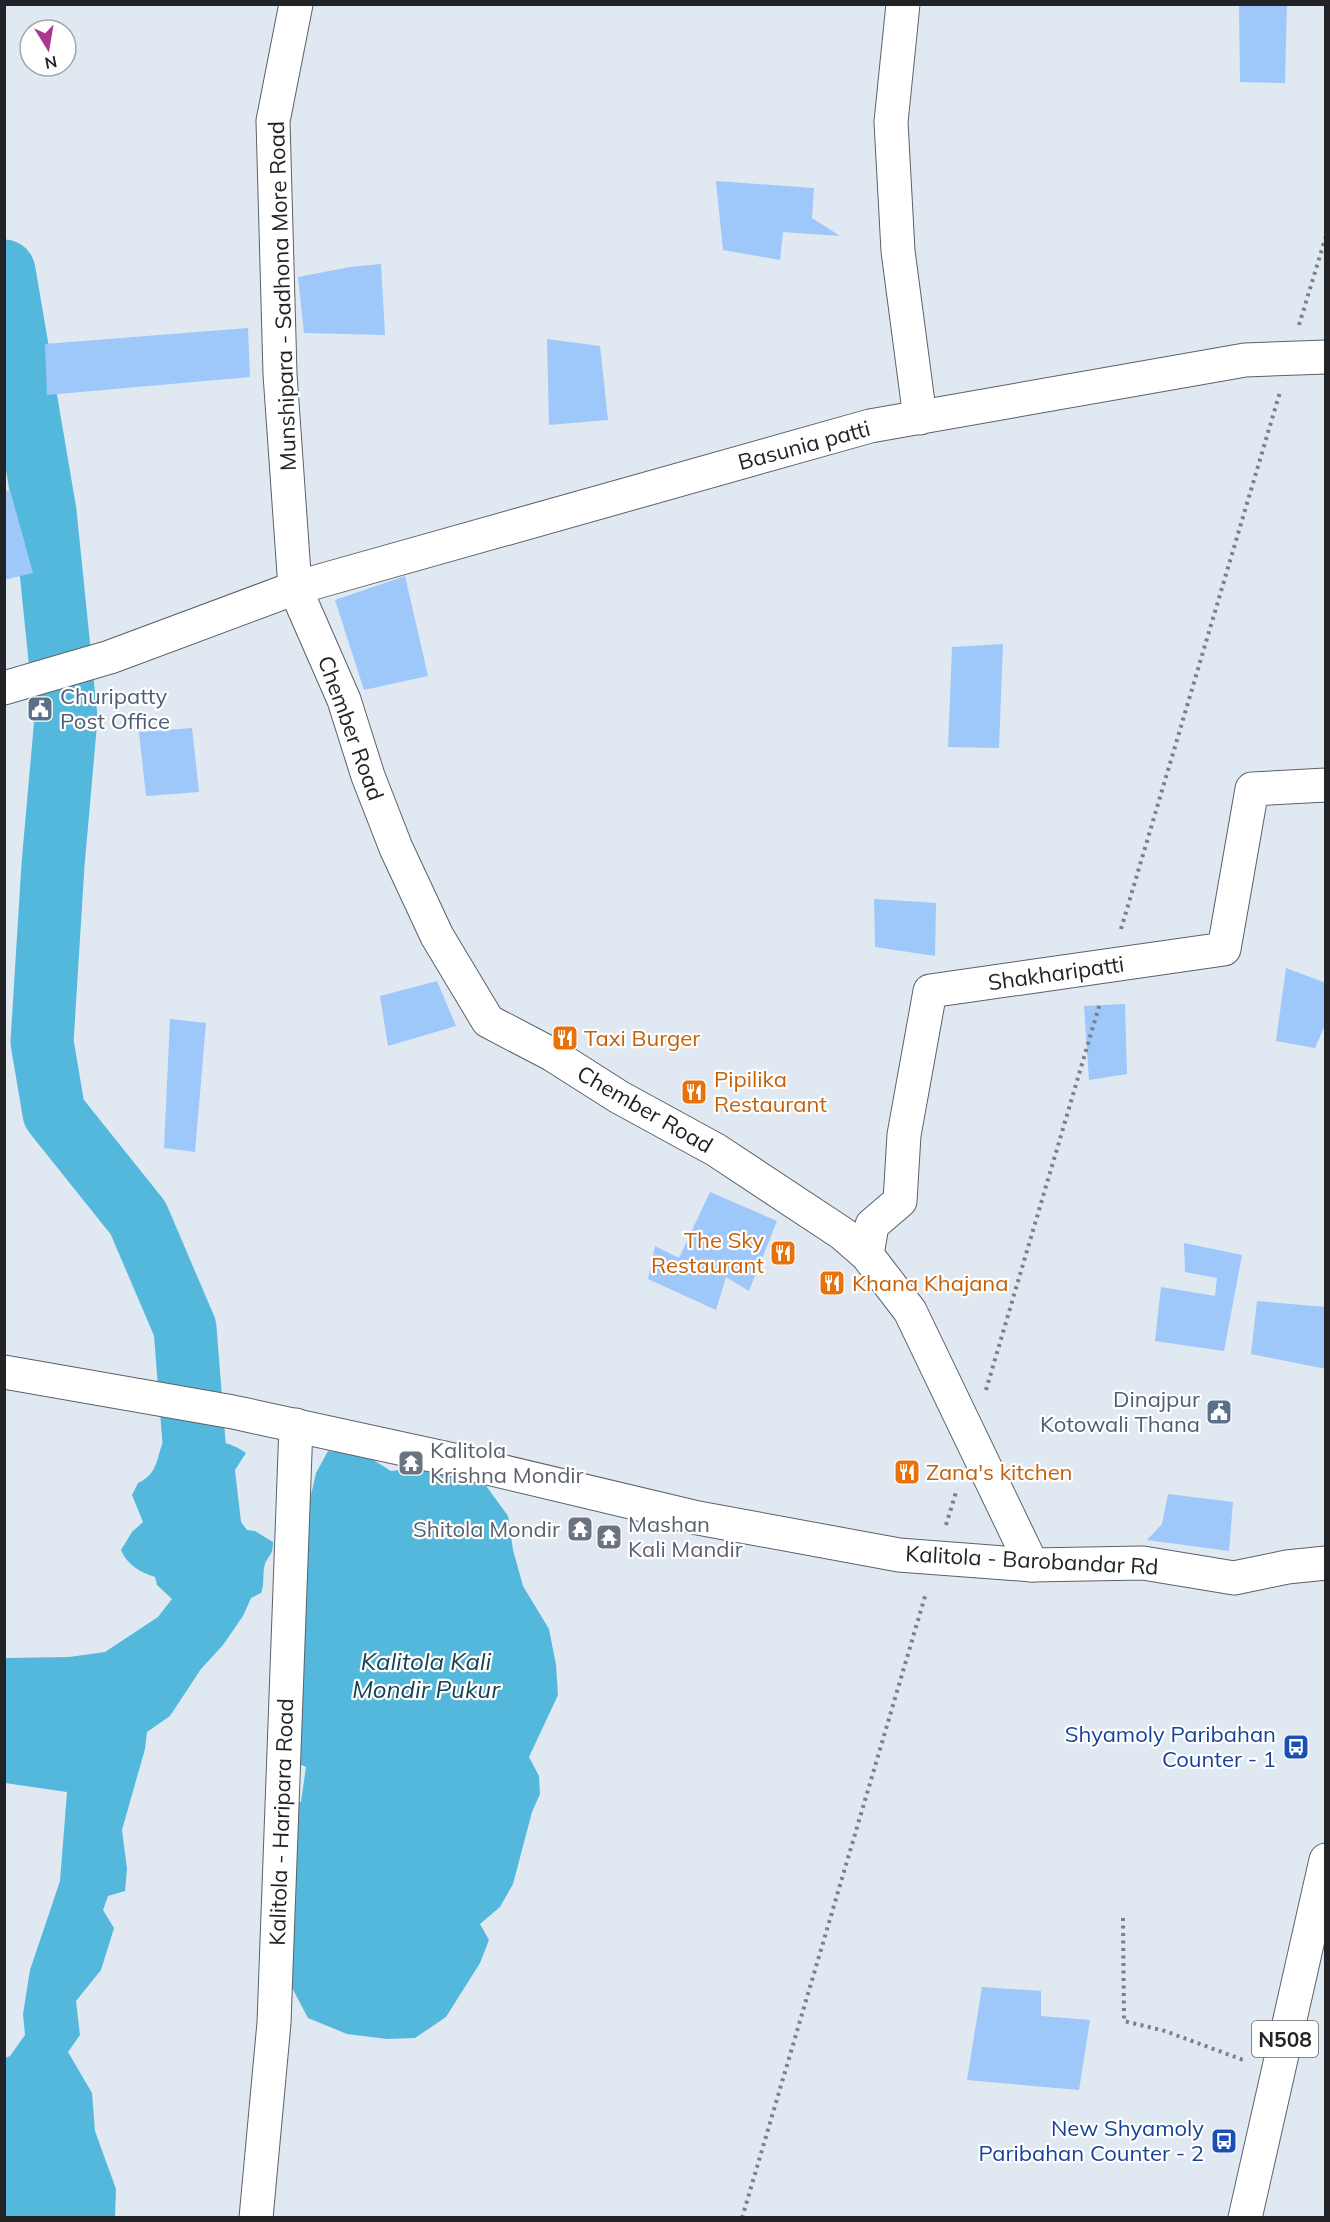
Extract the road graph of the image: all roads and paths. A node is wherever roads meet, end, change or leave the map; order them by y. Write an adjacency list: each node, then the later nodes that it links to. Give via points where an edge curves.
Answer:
1 (296, 4): 8 (main road, Munshipara - Sadhona More Road, via 273,121 280,374)
2 (903, 4): 7 (main road, via 891,122 898,251)
3 (1326, 236): 4 (path)
4 (1298, 328)
5 (1326, 357): 7 (main road, Basunia patti, via 1245,360)
6 (1282, 386): 11 (path)
7 (920, 418): 8 (main road, Basunia patti, via 870,426)
8 (295, 588): 9 (main road, Basunia patti, via 110,657); 13 (main road, Chember Road, via 344,700 396,848 437,936 488,1021 716,1150 843,1234)
9 (4, 688)
10 (1326, 784): 13 (main road, Shakharipatti, via 1252,789 1224,949 930,991 904,1135 900,1201 872,1225)
11 (1119, 937)
12 (1102, 994): 15 (path)
13 (867, 1255): 20 (main road, Chember Road, via 910,1311)
14 (4, 1372): 16 (main road, Kalitola - Barobandar Rd)
15 (984, 1396)
16 (296, 1425): 18 (main road, Kalitola - Barobandar Rd, via 698,1518 899,1555); 24 (main road, Kalitola - Haripara Road, via 274,2023)
17 (957, 1488): 18 (path)
18 (937, 1557): 20 (main road, Kalitola - Barobandar Rd); 25 (path)
19 (1326, 1563): 20 (main road, Kalitola - Barobandar Rd, via 1234,1578 1143,1563)
20 (1032, 1565)
21 (1326, 1860): 23 (main road, N508)
22 (1123, 1918): 23 (path, via 1124,2021 1165,2031)
23 (1277, 2073): 26 (main road, N508)
24 (256, 2217)
25 (742, 2217)
26 (1245, 2217)

